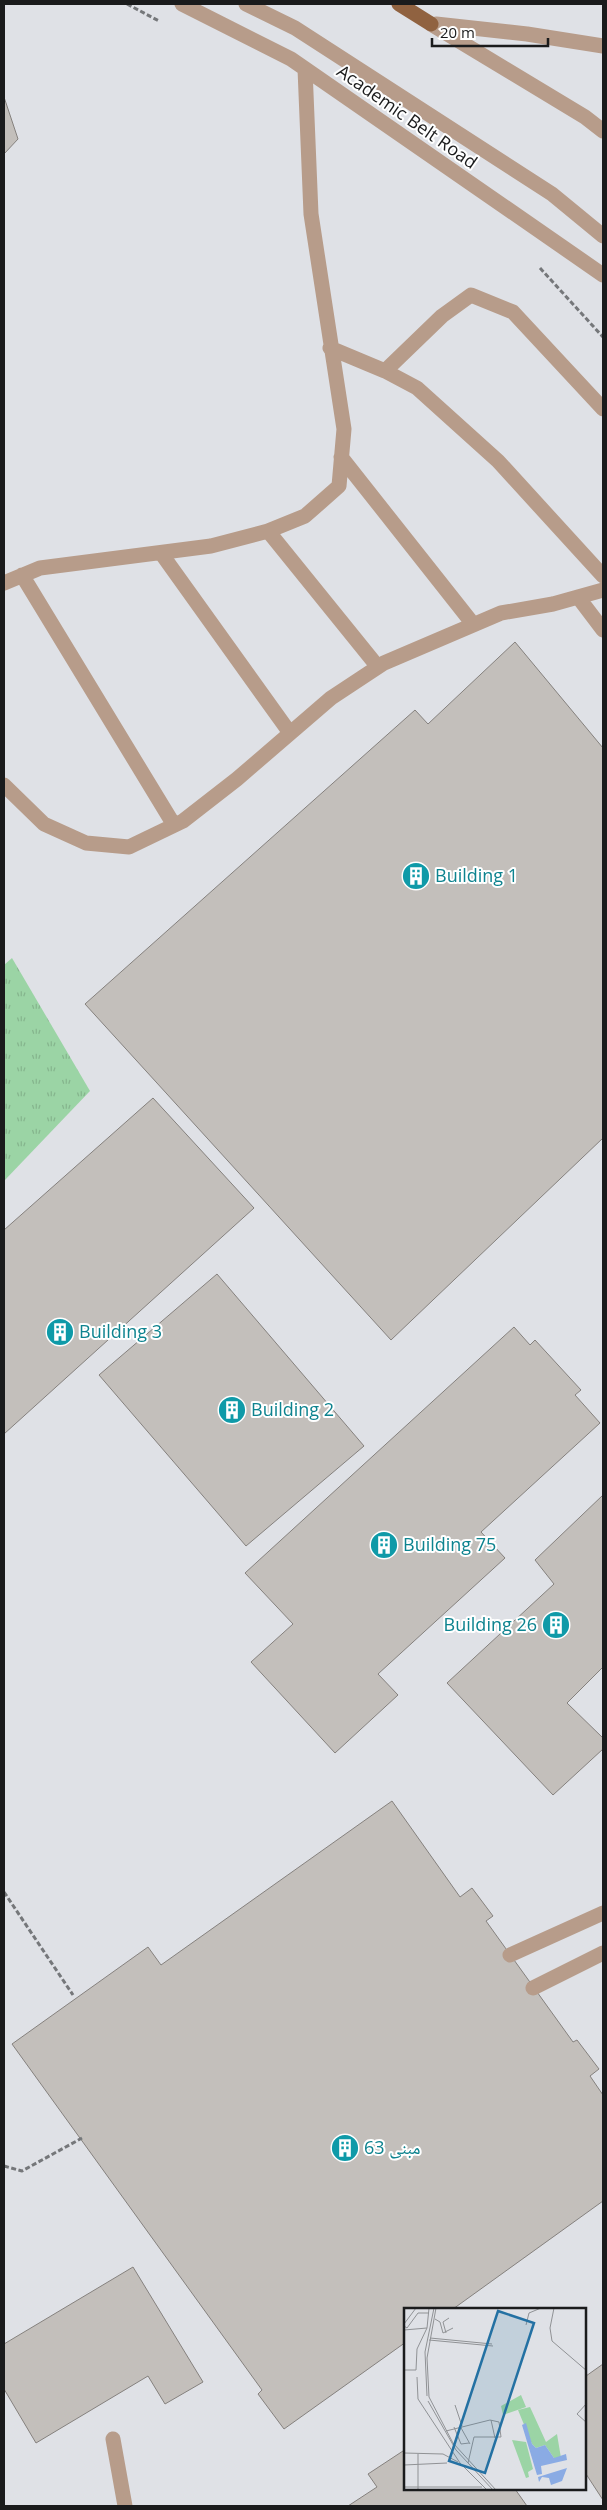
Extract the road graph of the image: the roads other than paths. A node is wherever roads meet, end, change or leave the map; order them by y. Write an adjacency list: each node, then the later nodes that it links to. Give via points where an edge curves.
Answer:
1 (182, 4): 6 (street, Academic Belt Road)
2 (246, 4): 8 (street, Academic Belt Road, via 295,28 544,188)
3 (399, 4): 4 (main road)
4 (431, 24): 5 (street); 7 (street, via 585,116)
5 (603, 46)
6 (305, 69): 9 (street, Academic Belt Road); 10 (street, via 312,214)
7 (603, 131)
8 (603, 236)
9 (603, 275)
10 (330, 348): 11 (street); 13 (street, via 344,429)
11 (385, 371): 12 (street, via 442,316 471,295 513,312); 17 (street, via 417,388 498,462)
12 (603, 409)
13 (341, 457): 14 (street, via 339,486 305,516); 21 (street)
14 (268, 531): 15 (street, via 211,546); 23 (street)
15 (161, 553): 16 (street, via 40,568); 24 (street)
16 (22, 575): 18 (street); 26 (street)
17 (603, 576)
18 (4, 583)
19 (603, 590): 20 (street)
20 (578, 597): 21 (street, via 501,613); 22 (street)
21 (473, 624): 23 (street)
22 (603, 630)
23 (378, 667): 24 (street, via 331,698)
24 (290, 733): 26 (street, via 237,779)
25 (4, 785): 26 (street, via 44,824 86,843 129,847)
26 (174, 825)
27 (603, 1913): 29 (street)
28 (603, 1953): 30 (street)
29 (510, 1955)
30 (533, 1988)
31 (113, 2439): 32 (street)
32 (125, 2506)

